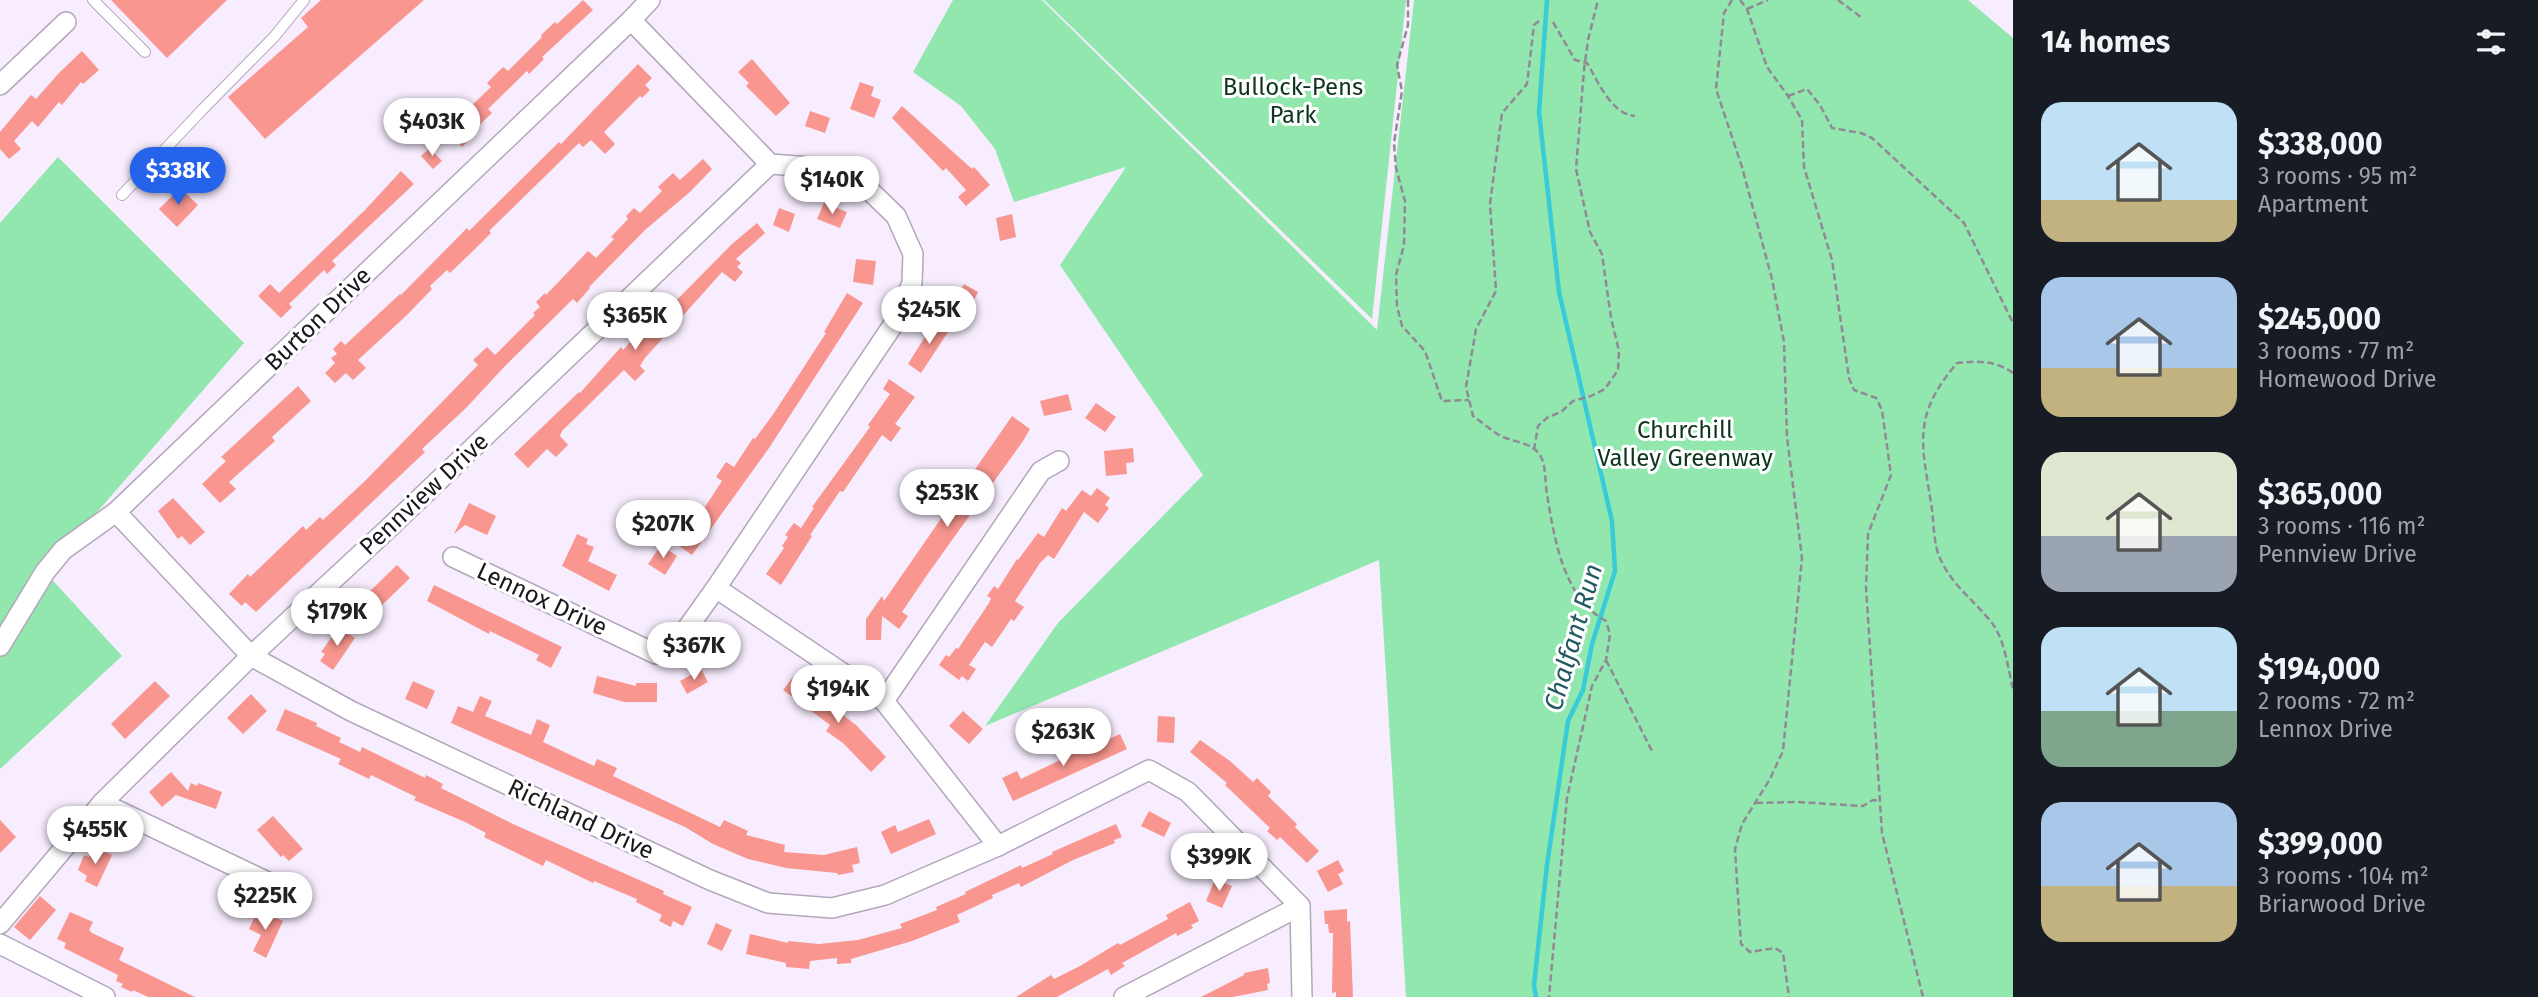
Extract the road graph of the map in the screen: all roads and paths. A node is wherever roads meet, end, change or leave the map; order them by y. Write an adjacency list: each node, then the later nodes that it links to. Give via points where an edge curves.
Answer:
1 (93, 0): 16 (lane)
2 (304, 0): 22 (lane)
3 (650, 0): 12 (street, Burton Drive)
4 (1408, 0): 25 (path, via 1408,25 1397,65 1402,91 1394,144 1405,201 1396,306 1402,326 1424,351 1442,401)
5 (1598, 0): 17 (path)
6 (1732, 0): 39 (path, via 1724,13 1716,89 1742,167 1784,342 1787,437 1802,558 1783,751)
7 (1740, 0): 10 (path)
8 (1768, 0): 10 (path)
9 (1838, 0): 11 (path)
10 (1747, 9): 19 (path, via 1767,67)
11 (1861, 17)
12 (631, 20): 21 (street); 28 (street, Burton Drive)
13 (1539, 21): 25 (path, via 1534,25 1527,84 1502,113 1490,204 1496,291 1476,329 1466,387)
14 (65, 22): 18 (street)
15 (1553, 22): 17 (path, via 1575,60)
16 (145, 52)
17 (1587, 63): 20 (path, via 1612,103 1625,115); 26 (path, via 1576,169 1590,232 1602,254 1619,351 1618,370 1605,389 1573,401 1538,426)
18 (0, 85)
19 (1788, 96): 23 (path, via 1807,89 1832,128 1872,138 1964,223); 37 (path, via 1802,120 1804,167 1832,260 1849,379 1854,390 1876,398 1882,410 1891,475 1868,534 1866,574)
20 (1635, 116)
21 (770, 163): 30 (street, via 825,168 865,186 896,216 913,254 912,283 897,319); 32 (street, Pennview Drive)
22 (122, 195)
23 (2013, 323)
24 (2013, 373): 34 (path, via 2003,365 1981,360 1957,363 1939,384 1922,435 1938,555 1959,590 1993,624)
25 (1469, 400): 26 (path, via 1473,416)
26 (1534, 450): 33 (path, via 1541,456 1553,535 1565,570 1594,615 1606,621 1610,634)
27 (1059, 461): 35 (street, via 1041,471)
28 (116, 512): 31 (street, Burton Drive, via 63,550); 32 (street, Richland Drive)
29 (453, 557): 30 (street, Lennox Drive, via 656,654 681,636)
30 (716, 588): 35 (street)
31 (0, 646)
32 (251, 656): 38 (street, Pennview Drive); 40 (street, Richland Drive, via 363,717 768,903 832,908 886,895)
33 (1606, 660): 36 (path); 48 (path, via 1592,686 1567,798)
34 (2013, 689)
35 (884, 701): 40 (street)
36 (1652, 751)
37 (1880, 801): 39 (path, via 1863,806); 50 (path, via 1882,833)
38 (102, 803): 41 (street); 43 (street, Pennview Drive)
39 (1755, 803): 49 (path, via 1742,824 1735,849 1741,944 1749,952 1776,948 1783,953)
40 (998, 846): 42 (street, Richland Drive, via 1149,770 1188,792)
41 (276, 886)
42 (1300, 906): 46 (street); 47 (street)
43 (0, 925)
44 (0, 944): 45 (street)
45 (105, 997)
46 (1124, 997)
47 (1302, 997)
48 (1549, 997)
49 (1789, 997)
50 (1923, 997)

